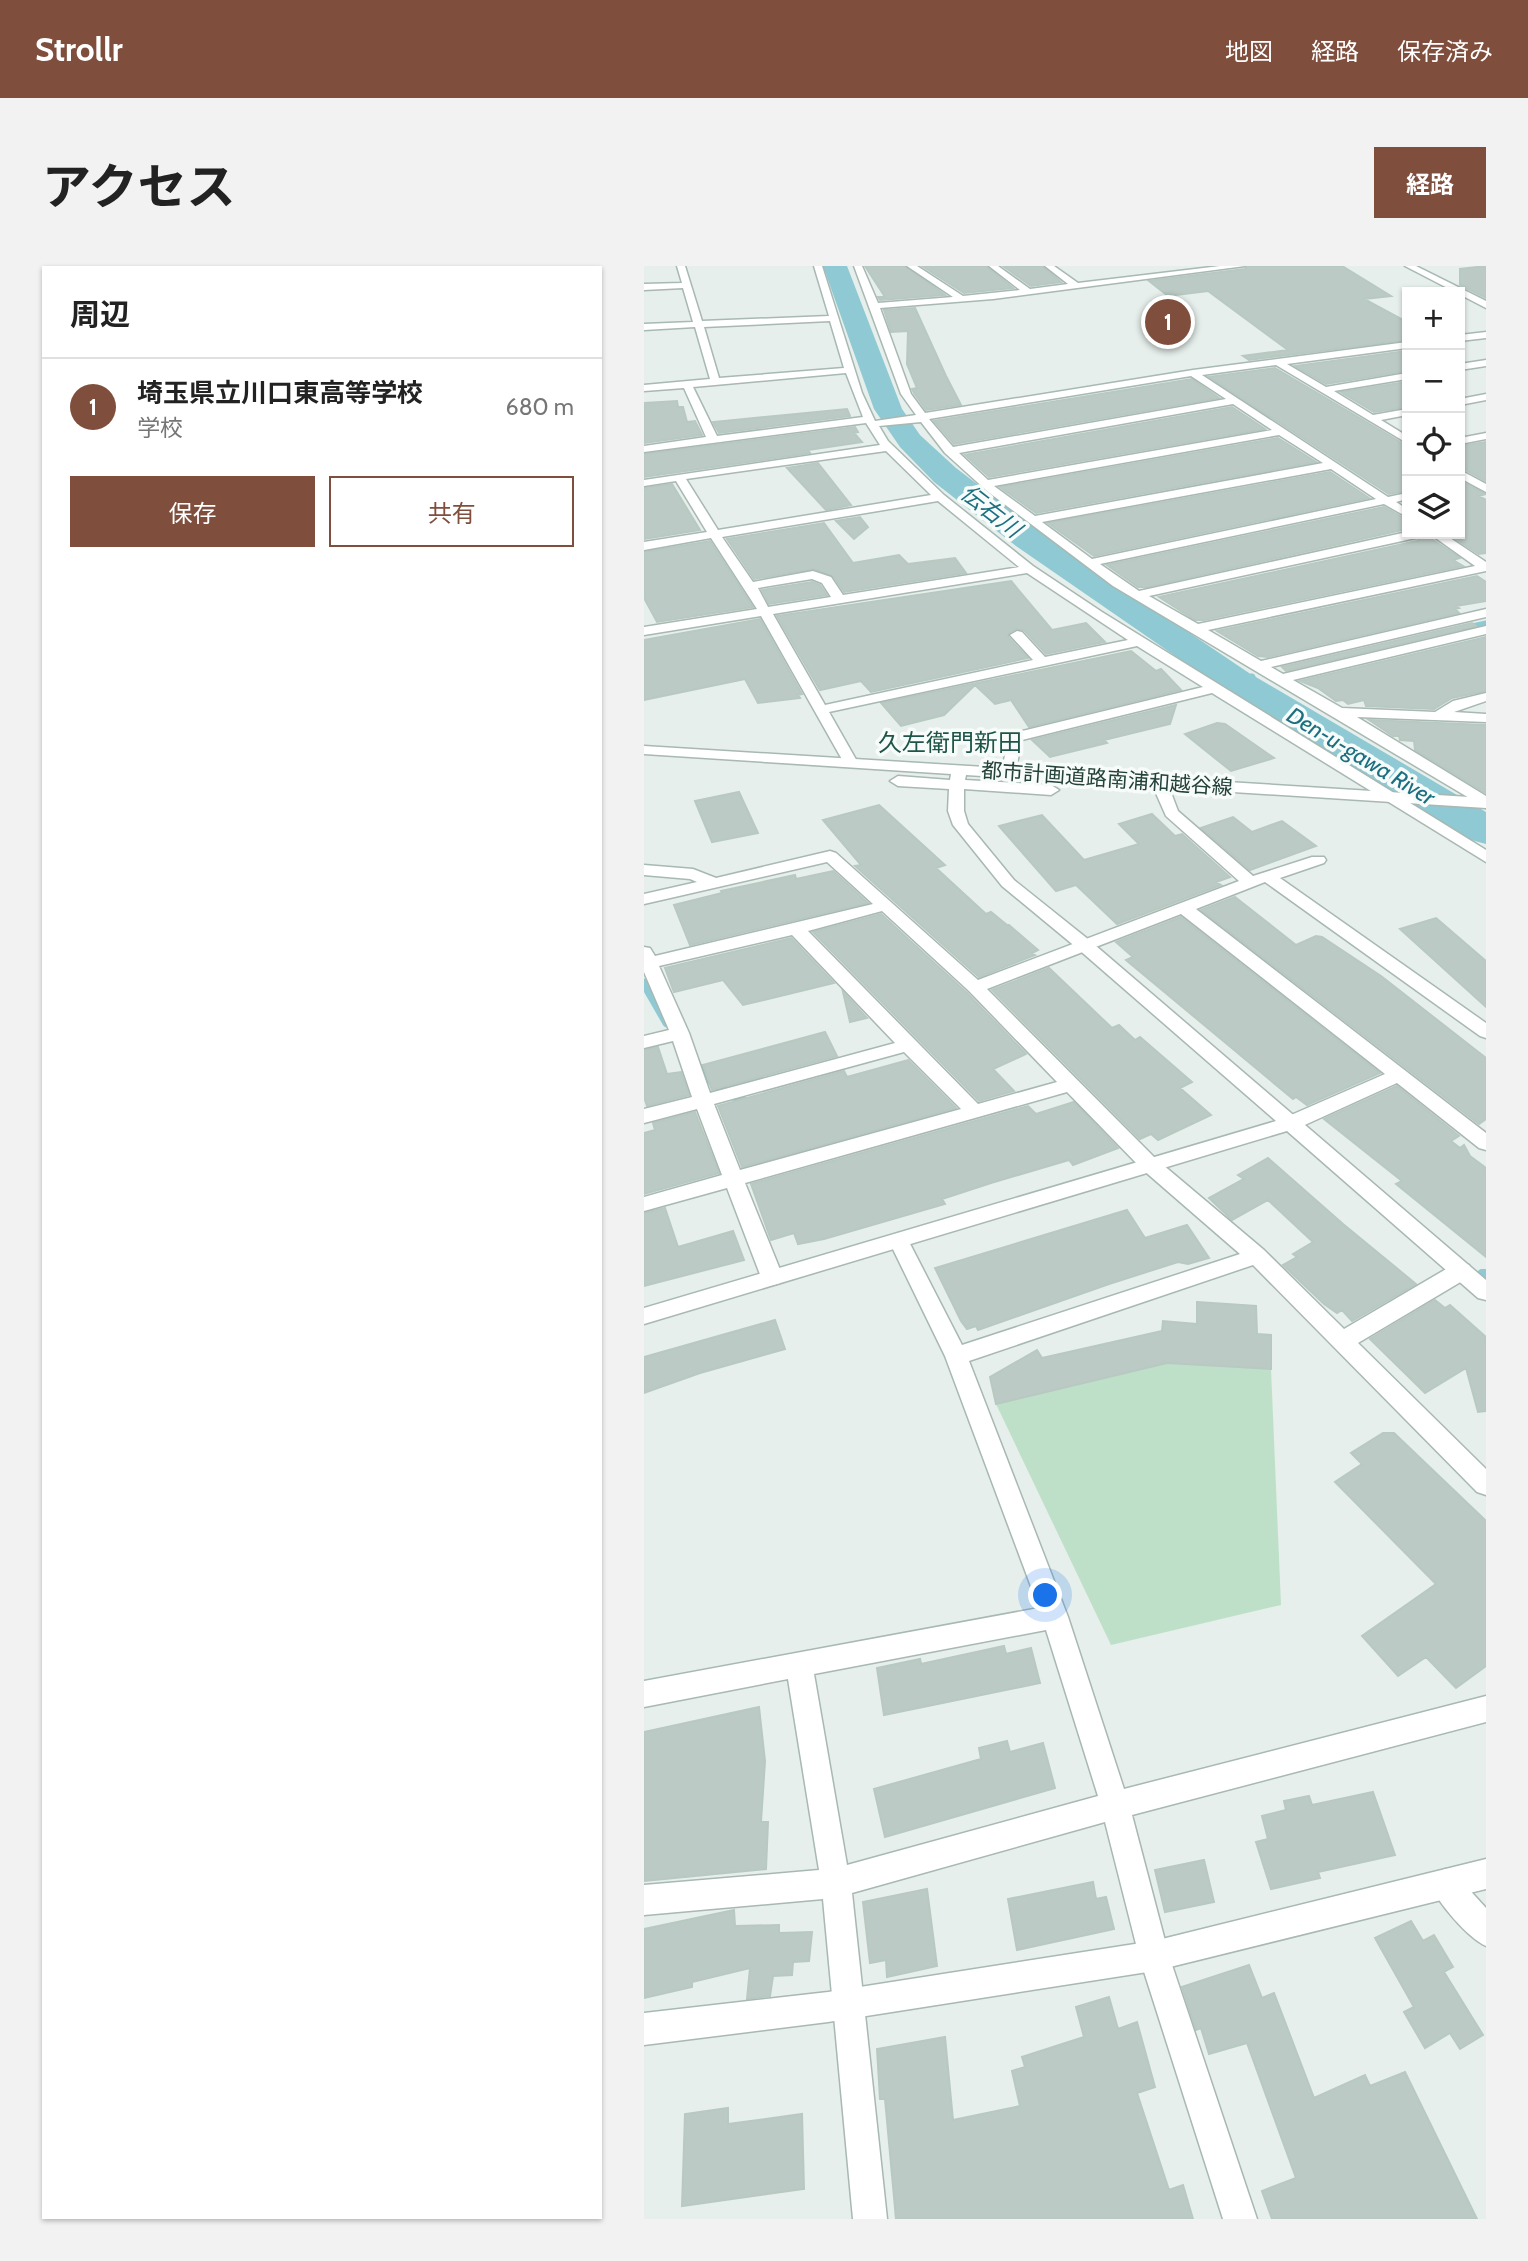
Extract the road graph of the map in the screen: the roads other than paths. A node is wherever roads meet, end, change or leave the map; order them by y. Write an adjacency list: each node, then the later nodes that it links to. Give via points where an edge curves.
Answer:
1 (681, 266): 15 (street)
2 (818, 266): 22 (street)
3 (858, 266): 21 (street)
4 (911, 266): 19 (street)
5 (993, 266): 18 (street)
6 (1049, 266): 16 (street)
7 (1159, 266): 13 (street)
8 (1241, 266): 11 (street)
9 (1411, 267): 10 (street); 20 (street)
10 (1427, 267)
11 (1213, 268): 13 (street)
12 (1114, 273): 14 (street)
13 (1171, 274): 14 (street)
14 (1124, 279): 16 (street)
15 (687, 285): 17 (street); 23 (street)
16 (1076, 286): 18 (street)
17 (644, 287)
18 (1027, 291): 19 (street)
19 (962, 299): 21 (street)
20 (1486, 305)
21 (875, 306): 43 (street, via 905,394)
22 (834, 318): 23 (street); 32 (street)
23 (699, 324): 24 (street); 35 (street)
24 (644, 327)
25 (1486, 334): 26 (street)
26 (1465, 338): 27 (street)
27 (1486, 345)
28 (1402, 346): 29 (street)
29 (1278, 362): 33 (street); 38 (street)
30 (1486, 363): 31 (street)
31 (1465, 366)
32 (850, 370): 35 (street); 45 (street)
33 (1193, 373): 40 (street); 43 (street)
34 (1402, 377): 38 (street)
35 (715, 382): 36 (street)
36 (687, 384): 37 (street); 49 (street)
37 (644, 388)
38 (1325, 390): 44 (street)
39 (1486, 397): 41 (street)
40 (1234, 401): 46 (street); 53 (street)
41 (1465, 401)
42 (1402, 413): 44 (street)
43 (921, 418): 45 (street); 53 (street)
44 (1372, 418): 48 (street)
45 (871, 421): 49 (street); 51 (street)
46 (1282, 432): 54 (street); 58 (street)
47 (1486, 436): 50 (street)
48 (1402, 437)
49 (713, 440): 52 (street)
50 (1465, 440)
51 (888, 447): 55 (street); 60 (street)
52 (644, 449)
53 (949, 451): 58 (street)
54 (1332, 465): 62 (street); 64 (street)
55 (679, 477): 57 (street); 65 (street)
56 (1480, 481): 59 (street)
57 (644, 483)
58 (986, 485): 64 (street)
59 (1486, 489)
60 (940, 497): 65 (street); 71 (street)
61 (1402, 497): 62 (street)
62 (1386, 500): 63 (street); 69 (street)
63 (1402, 511)
64 (1032, 520): 69 (street)
65 (714, 534): 68 (street); 72 (street)
66 (1402, 537): 73 (street)
67 (1444, 539): 70 (street)
68 (644, 546)
69 (1089, 563): 73 (street)
70 (1486, 567): 77 (street)
71 (1029, 569): 74 (street); 81 (street)
72 (750, 586): 74 (street, via 813,575 827,580); 75 (street)
73 (1137, 595): 77 (street)
74 (838, 598): 75 (street)
75 (764, 612): 79 (street); 87 (street)
76 (1486, 613): 83 (street)
77 (1195, 629): 83 (street)
78 (1486, 630): 84 (street)
79 (644, 631)
80 (1017, 635): 82 (street)
81 (1140, 641): 82 (street); 85 (street)
82 (1042, 662): 87 (street)
83 (1257, 666): 84 (street)
84 (1279, 679): 88 (street)
85 (1215, 688): 94 (street, via 1015,737); 98 (street)
86 (1486, 697): 89 (street, via 1458,704)
87 (820, 710): 92 (street)
88 (1339, 712): 89 (street); 97 (street)
89 (1438, 716): 90 (street)
90 (1486, 718)
91 (644, 750): 92 (street, 都市計画道路南浦和越谷線)
92 (850, 763): 95 (street, 都市計画道路南浦和越谷線)
93 (644, 764): 95 (street, 都市計画道路南浦和越谷線)
94 (1008, 773): 95 (street, 都市計画道路南浦和越谷線); 96 (street, 都市計画道路南浦和越谷線)
95 (958, 777): 96 (street, 都市計画道路南浦和越谷線); 109 (street, via 956,811 967,833 1007,883)
96 (1160, 789): 98 (street, 都市計画道路南浦和越谷線); 98 (street, 都市計画道路南浦和越谷線); 103 (street, via 1171,813)
97 (1486, 803): 98 (street, 都市計画道路南浦和越谷線)
98 (1407, 805): 99 (street, 都市計画道路南浦和越谷線); 100 (street)
99 (1486, 816)
100 (1486, 857)
101 (1318, 860): 103 (street)
102 (644, 870): 104 (street, via 693,874)
103 (1259, 879): 107 (street); 112 (street)
104 (714, 883): 105 (street); 106 (street, via 830,856)
105 (644, 899)
106 (883, 906): 108 (street); 111 (street)
107 (1183, 907): 109 (street); 116 (street)
108 (796, 929): 110 (street); 115 (street)
109 (1083, 944): 111 (street); 121 (street)
110 (646, 959): 113 (street)
111 (975, 987): 117 (street)
112 (1486, 1032)
113 (680, 1033): 114 (street); 118 (street)
114 (644, 1042)
115 (908, 1045): 118 (street); 119 (street)
116 (1399, 1075): 121 (street); 122 (street)
117 (1073, 1084): 119 (street); 123 (street)
118 (703, 1101): 120 (street); 124 (street)
119 (975, 1112): 124 (street)
120 (644, 1116)
121 (1289, 1124): 123 (street); 128 (street)
122 (1486, 1142)
123 (1149, 1164): 126 (street); 127 (street)
124 (735, 1179): 125 (street); 129 (street)
125 (644, 1204)
126 (899, 1241): 129 (street); 133 (street)
127 (1257, 1256): 132 (street); 133 (street)
128 (1461, 1271): 130 (street); 132 (street)
129 (772, 1277): 131 (street)
130 (1486, 1292)
131 (644, 1316)
132 (1342, 1341): 134 (street)
133 (956, 1356): 135 (street)
134 (1486, 1485)
135 (1055, 1617): 136 (street); 139 (street)
136 (799, 1664): 137 (street); 141 (street)
137 (644, 1694)
138 (1486, 1709): 139 (street)
139 (1115, 1805): 141 (street); 145 (street)
140 (1486, 1874): 142 (street)
141 (836, 1883): 143 (street); 146 (street)
142 (1445, 1884): 144 (street); 145 (street)
143 (644, 1900)
144 (1486, 1931)
145 (1154, 1956): 146 (street); 149 (street)
146 (846, 2004): 147 (street); 148 (street)
147 (644, 2029)
148 (870, 2219)
149 (1240, 2219)

